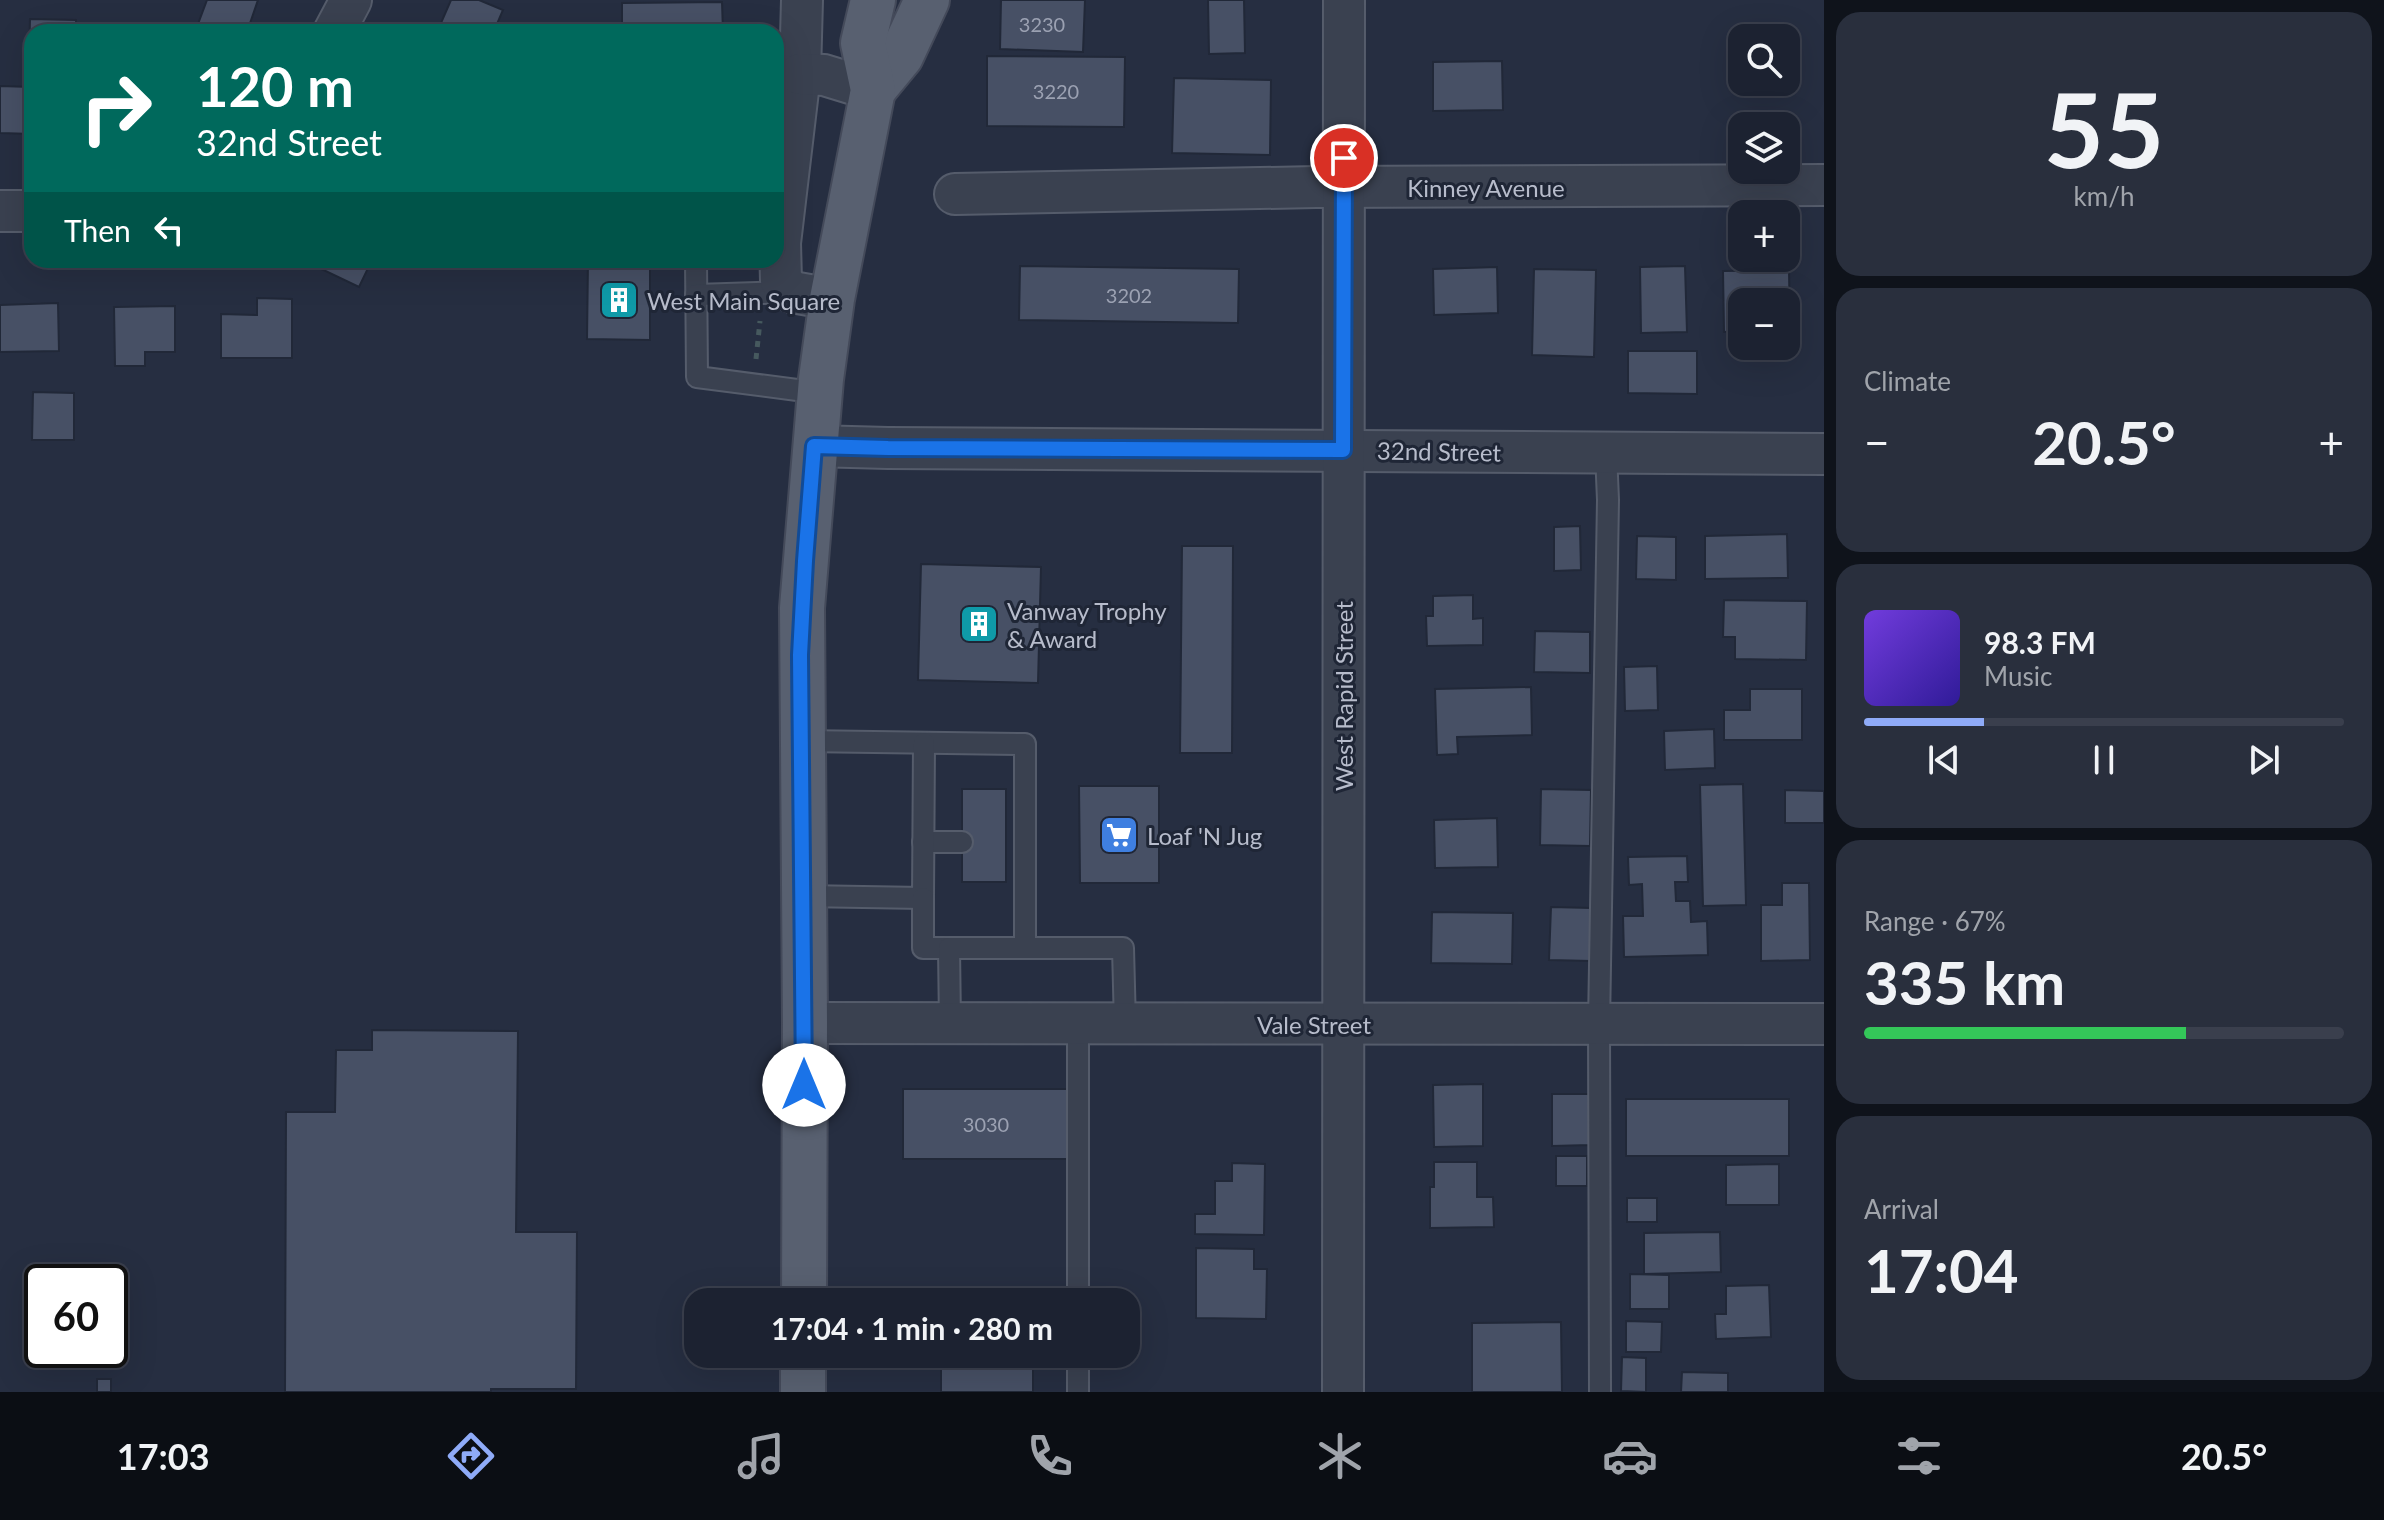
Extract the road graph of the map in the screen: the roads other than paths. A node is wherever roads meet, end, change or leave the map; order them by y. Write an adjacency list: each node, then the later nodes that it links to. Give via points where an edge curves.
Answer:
1 (351, 0): 6 (street)
2 (802, 0): 7 (street)
3 (873, 0): 8 (main road, via 863,43)
4 (927, 0): 8 (main road, via 901,56)
5 (1344, 0): 10 (street, West Rapid Street)
6 (338, 24)
7 (788, 75): 8 (street, via 824,75); 12 (street)
8 (873, 90): 17 (main road, via 859,155)
9 (1824, 185): 10 (street, Kinney Avenue)
10 (1345, 187): 11 (street, Kinney Avenue); 21 (street, West Rapid Street)
11 (955, 194)
12 (784, 207)
13 (0, 211): 14 (street)
14 (24, 211)
15 (696, 268): 18 (lane)
16 (781, 268): 17 (street, via 781,281)
17 (796, 294): 18 (lane); 19 (main road)
18 (696, 295): 19 (lane, via 697,377)
19 (820, 393): 20 (main road)
20 (814, 446): 21 (street, 32nd Street); 24 (main road, via 802,608)
21 (1343, 450): 22 (street, 32nd Street); 34 (street, West Rapid Street)
22 (1606, 453): 23 (street, 32nd Street); 35 (lane)
23 (1824, 454)
24 (802, 741): 25 (lane); 28 (main road)
25 (924, 743): 26 (lane); 31 (lane, via 1025,744 1015,842)
26 (923, 842): 27 (lane); 29 (lane)
27 (962, 842)
28 (803, 896): 29 (lane); 32 (main road)
29 (923, 898): 30 (lane, via 923,948)
30 (949, 948): 31 (lane); 33 (lane)
31 (1025, 948): 38 (lane, via 1123,948)
32 (805, 1023): 33 (street, Vale Street); 39 (main road)
33 (950, 1024): 37 (street, Vale Street)
34 (1342, 1024): 35 (street, Vale Street); 38 (street, Vale Street); 45 (street, West Rapid Street)
35 (1599, 1024): 36 (street, Vale Street); 46 (lane)
36 (1824, 1024)
37 (1078, 1025): 38 (street, Vale Street); 40 (lane)
38 (1125, 1025)
39 (804, 1288)
40 (1078, 1288)
41 (803, 1368): 43 (main road)
42 (1078, 1368): 44 (lane)
43 (803, 1392)
44 (1078, 1392)
45 (1343, 1392)
46 (1600, 1392)

